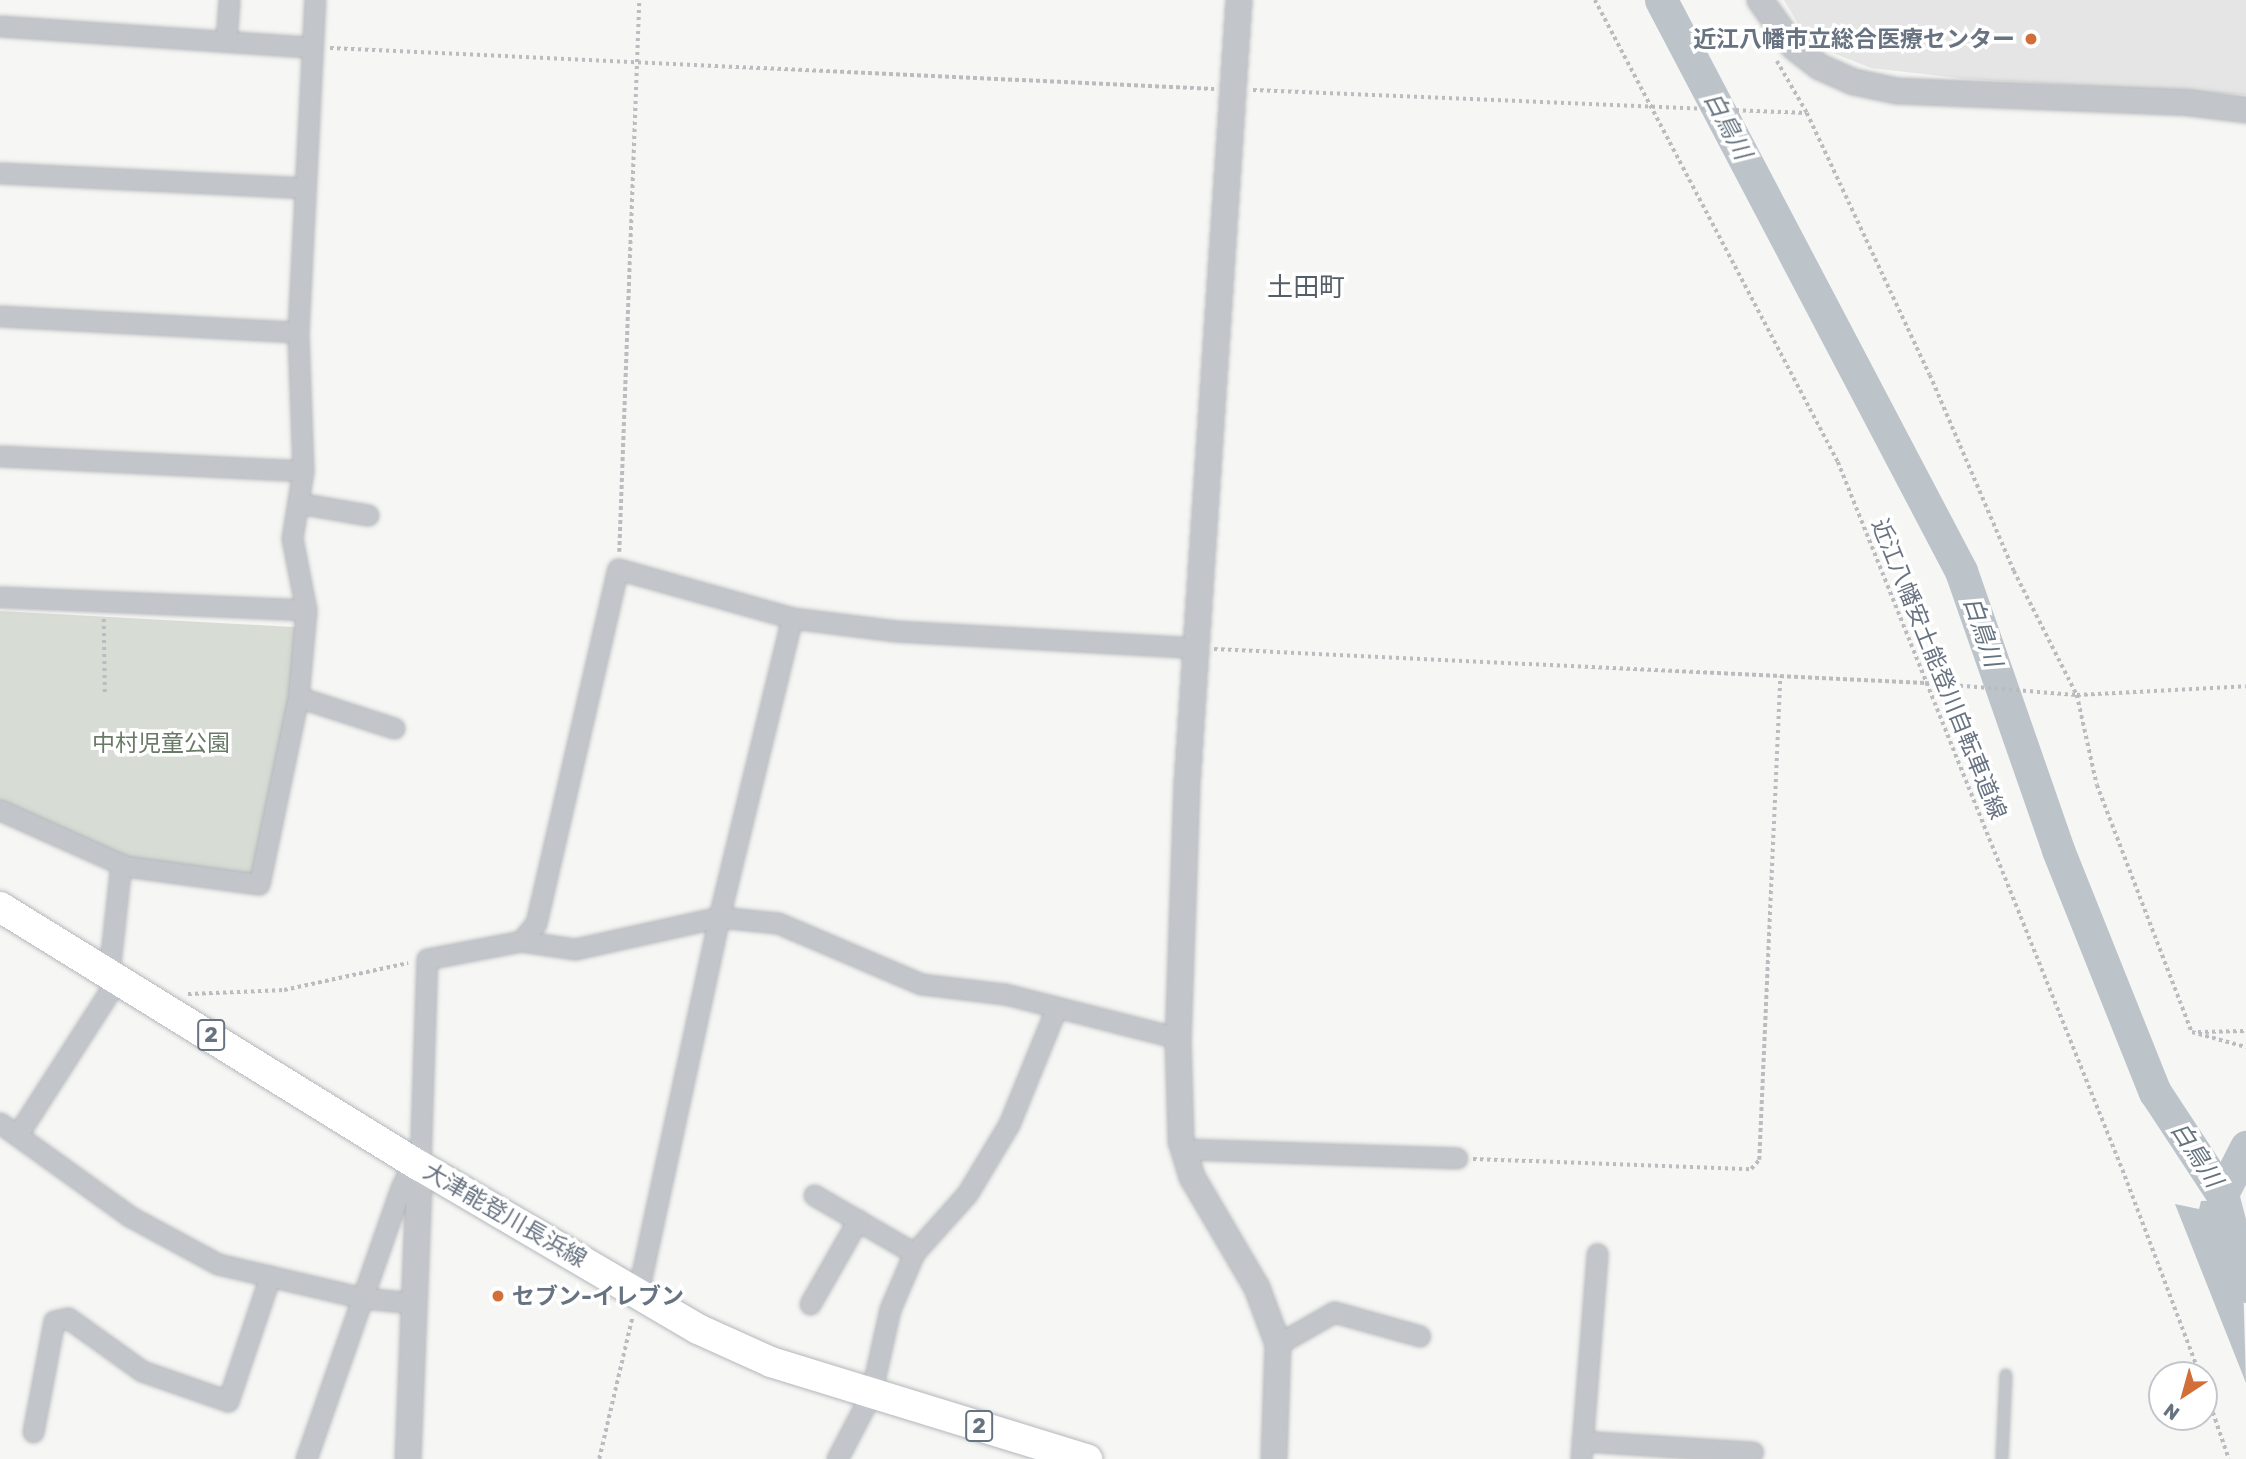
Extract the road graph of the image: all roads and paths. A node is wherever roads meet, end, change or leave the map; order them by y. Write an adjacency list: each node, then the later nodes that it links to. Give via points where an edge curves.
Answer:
1 (229, 0): 8 (street)
2 (315, 0): 9 (street)
3 (639, 0): 10 (path)
4 (1239, 0): 11 (street)
5 (1595, 0): 12 (path, 近江八幡安土能登川自転車道線)
6 (1760, 0): 13 (street, via 1794,47 1820,67 1854,82 1897,91 2190,103)
7 (0, 26): 8 (street)
8 (226, 41): 9 (street)
9 (311, 47): 10 (path); 15 (street)
10 (637, 61): 11 (path); 22 (path)
11 (1236, 90): 12 (path); 27 (street)
12 (1651, 108): 29 (path, 近江八幡安土能登川自転車道線, via 1832,450); 32 (path, via 1807,113 1930,375 2014,571)
13 (2246, 110)
14 (0, 173): 15 (street)
15 (305, 188): 17 (street)
16 (0, 316): 17 (street)
17 (298, 332): 19 (street)
18 (0, 456): 19 (street)
19 (303, 471): 20 (street)
20 (298, 503): 21 (street); 25 (street, via 292,538)
21 (368, 515)
22 (618, 569): 26 (street); 39 (street, via 536,923)
23 (0, 597): 24 (street)
24 (104, 601): 25 (street); 31 (path)
25 (306, 610): 33 (street)
26 (792, 618): 27 (street, via 896,631); 38 (street)
27 (1198, 648): 28 (path); 46 (street, via 1187,785)
28 (1780, 676): 29 (path); 50 (path, via 1759,1160 1751,1169)
29 (1925, 683): 32 (path); 63 (path, 近江八幡安土能登川自転車道線, via 2125,1176)
30 (2246, 686): 32 (path)
31 (105, 693)
32 (2077, 695): 45 (path, via 2097,785)
33 (299, 697): 34 (street); 36 (street, via 259,884)
34 (394, 728)
35 (0, 810): 36 (street)
36 (121, 864): 41 (street)
37 (0, 907): 41 (main road, 大津能登川長浜線 / 2)
38 (719, 917): 39 (street, via 575,949); 43 (street, via 778,923 921,984 1005,994); 57 (street)
39 (522, 941): 40 (street)
40 (427, 959): 42 (path, via 284,990 188,994); 51 (street)
41 (113, 975): 42 (main road, 大津能登川長浜線 / 2); 48 (street)
42 (163, 1004): 51 (main road, 大津能登川長浜線 / 2)
43 (1056, 1009): 46 (street); 54 (street, via 1009,1124 967,1194)
44 (2246, 1031): 45 (path)
45 (2192, 1032): 47 (path)
46 (1178, 1038): 49 (street)
47 (2246, 1047)
48 (5, 1129): 56 (street, via 179,1246 218,1264)
49 (1184, 1149): 50 (street); 62 (street, via 1192,1177 1257,1288)
50 (1457, 1158)
51 (419, 1166): 57 (main road, 大津能登川長浜線 / 2); 58 (street, via 408,1173 401,1188); 59 (street)
52 (814, 1195): 53 (street)
53 (858, 1220): 54 (street); 60 (street)
54 (914, 1253): 65 (street, via 890,1309)
55 (1597, 1254): 68 (street)
56 (270, 1276): 58 (street); 67 (street, via 228,1401 142,1371 68,1318 54,1321)
57 (638, 1292): 65 (main road, 大津能登川長浜線 / 2, via 698,1329 771,1362); 73 (path)
58 (363, 1298): 59 (street); 71 (street)
59 (414, 1303): 72 (street)
60 (810, 1304)
61 (1420, 1336): 62 (street, via 1334,1312)
62 (1278, 1344): 76 (street)
63 (2195, 1361)
64 (2006, 1375): 77 (lane)
65 (871, 1394): 74 (street); 75 (main road, 大津能登川長浜線 / 2)
66 (2218, 1427): 78 (path)
67 (33, 1432)
68 (1581, 1450): 70 (street)
69 (1753, 1452): 70 (street)
70 (1690, 1454)
71 (306, 1459)
72 (408, 1459)
73 (599, 1459)
74 (837, 1459)
75 (1087, 1459)
76 (1274, 1459)
77 (2002, 1459)
78 (2229, 1459)

